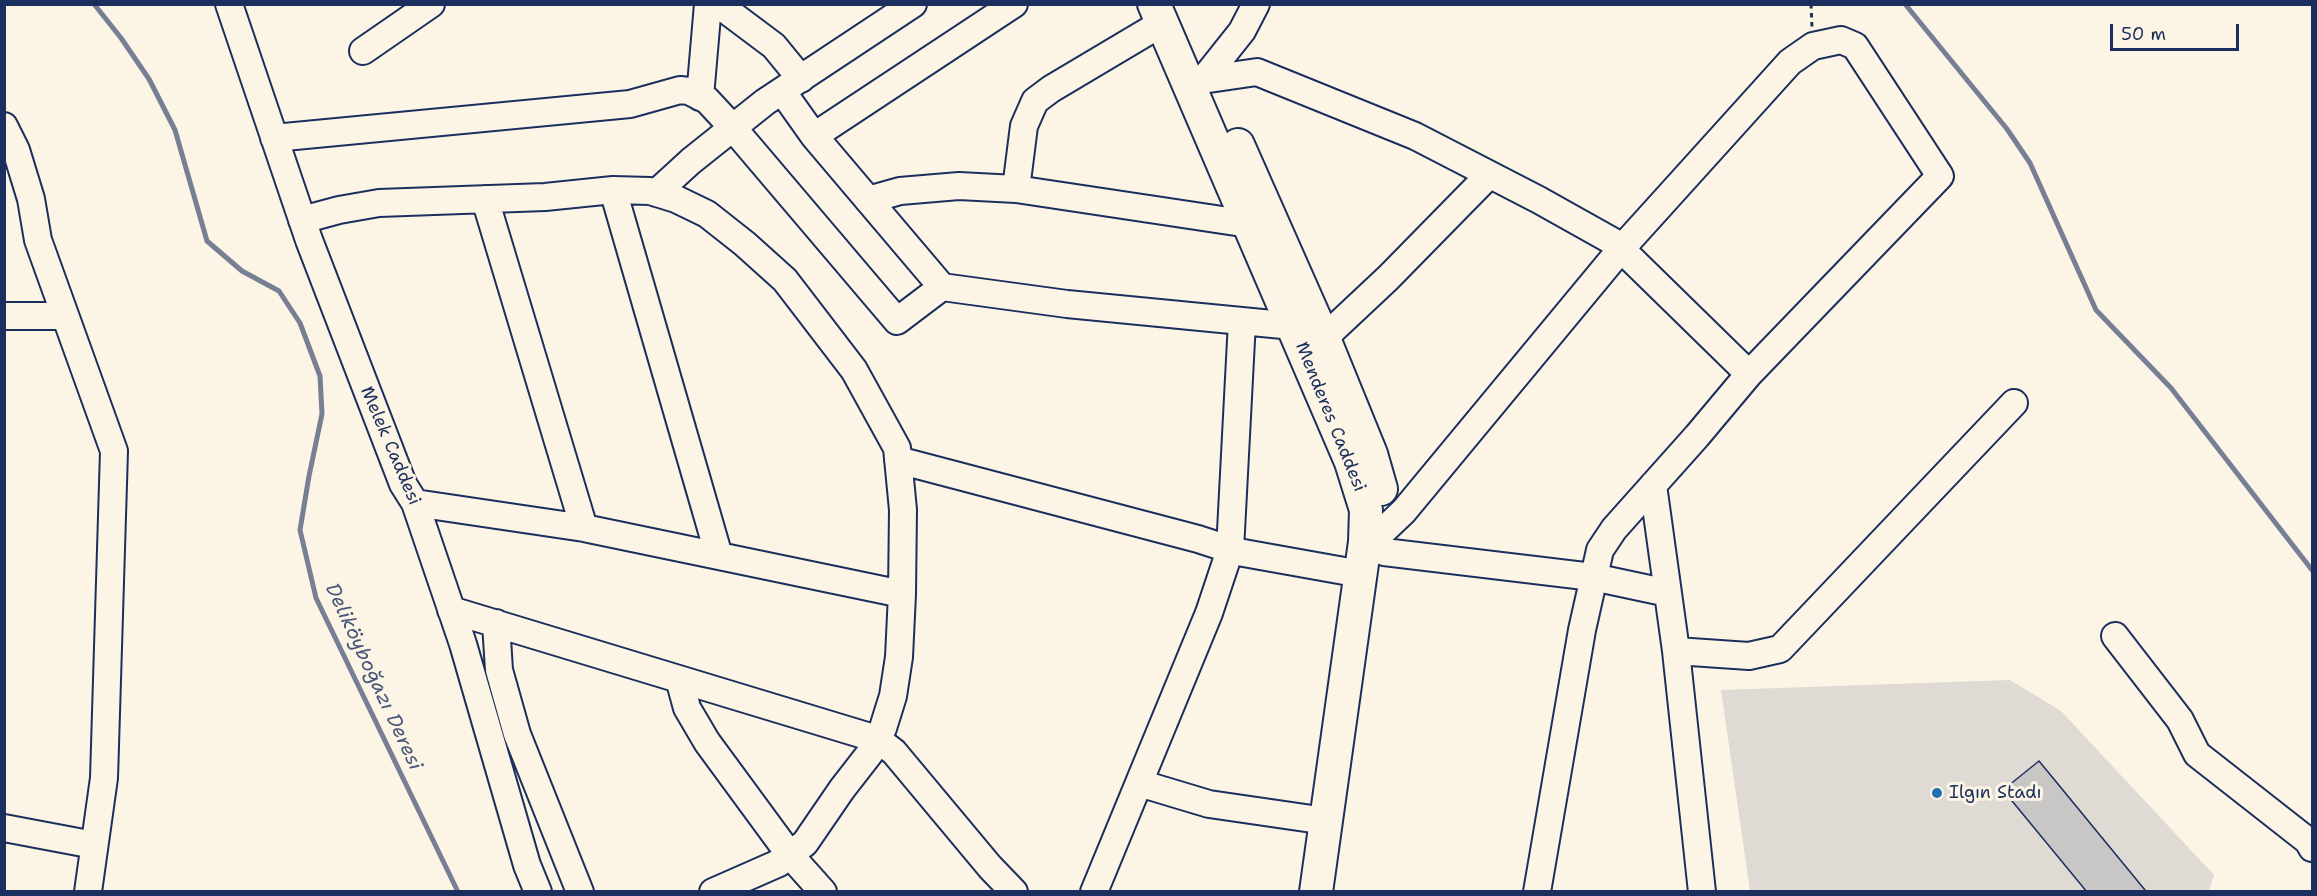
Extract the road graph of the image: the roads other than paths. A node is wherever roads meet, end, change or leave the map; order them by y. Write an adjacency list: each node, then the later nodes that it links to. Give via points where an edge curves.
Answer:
1 (229, 4): 16 (street, Melek Caddesi)
2 (431, 4): 9 (street)
3 (708, 4): 12 (street)
4 (718, 4): 11 (street, via 774,46)
5 (913, 4): 11 (street)
6 (1014, 4): 15 (street)
7 (1256, 4): 10 (street, via 1242,31)
8 (1165, 11): 10 (main road, Menderes Caddesi); 18 (street, via 1035,101 1024,126); 24 (main road, Menderes Caddesi)
9 (363, 51)
10 (1208, 77): 17 (street, via 1257,72 1415,136); 31 (main road, Menderes Caddesi)
11 (791, 85): 14 (street); 15 (street)
12 (700, 97): 14 (street); 16 (street, via 680,90 630,104)
13 (4, 126): 28 (street, via 16,150 39,240)
14 (733, 128): 20 (street); 26 (street, via 897,321)
15 (814, 136): 22 (street)
16 (274, 138): 23 (street, Melek Caddesi)
17 (1489, 175): 25 (street); 31 (street)
18 (1016, 189): 22 (street, via 959,186 900,191); 24 (street)
19 (613, 190): 20 (street); 21 (street); 40 (street)
20 (656, 193): 34 (street, via 707,214 784,280 854,370 897,448)
21 (485, 199): 23 (street, via 379,203); 37 (street)
22 (868, 200): 26 (street)
23 (302, 220): 36 (street, Melek Caddesi, via 403,484)
24 (1249, 224): 30 (main road, Menderes Caddesi)
25 (1621, 249): 32 (street); 32 (street, via 1790,62 1813,46 1841,40 1855,46 1940,176); 38 (street, via 1404,511)
26 (942, 287): 29 (street)
27 (4, 316): 28 (street)
28 (65, 316): 54 (street, via 114,451 104,778)
29 (1242, 321): 30 (street); 39 (street)
30 (1293, 326): 41 (main road, Menderes Caddesi, via 1361,491 1367,527)
31 (1323, 338): 38 (main road, Menderes Caddesi, via 1373,460 1382,490)
32 (1749, 374): 35 (street)
33 (2014, 403): 48 (street, via 1780,649 1749,656)
34 (898, 460): 39 (street); 44 (street, via 903,510)
35 (1653, 485): 42 (street, via 1600,550); 43 (street)
36 (415, 503): 37 (street); 45 (street, Melek Caddesi)
37 (584, 528): 40 (street)
38 (1384, 541): 42 (street); 65 (main road, Menderes Caddesi)
39 (1230, 550): 41 (street); 51 (street, via 1209,613)
40 (719, 556): 44 (street)
41 (1361, 574): 52 (main road, Menderes Caddesi)
42 (1593, 577): 43 (street); 66 (street)
43 (1668, 593): 48 (street)
44 (902, 594): 50 (street, via 893,696)
45 (451, 610): 46 (street); 58 (street, Melek Caddesi)
46 (496, 623): 49 (street); 59 (street, via 499,670 517,734)
47 (2115, 636): 55 (street, via 2180,720 2197,754 2308,840)
48 (1676, 651): 67 (street)
49 (679, 679): 50 (street); 56 (street, via 687,708 707,742)
50 (877, 740): 56 (street, via 806,843); 62 (street, via 894,752)
51 (1139, 783): 52 (street, via 1209,804); 63 (street)
52 (1326, 821): 64 (main road, Menderes Caddesi)
53 (4, 828): 54 (street)
54 (94, 846): 57 (street)
55 (2313, 848)
56 (790, 855): 60 (street); 61 (street)
57 (88, 891)
58 (538, 891)
59 (580, 891)
60 (713, 891)
61 (823, 891)
62 (1014, 891)
63 (1094, 891)
64 (1316, 891)
65 (1338, 891)
66 (1537, 891)
67 (1702, 891)

